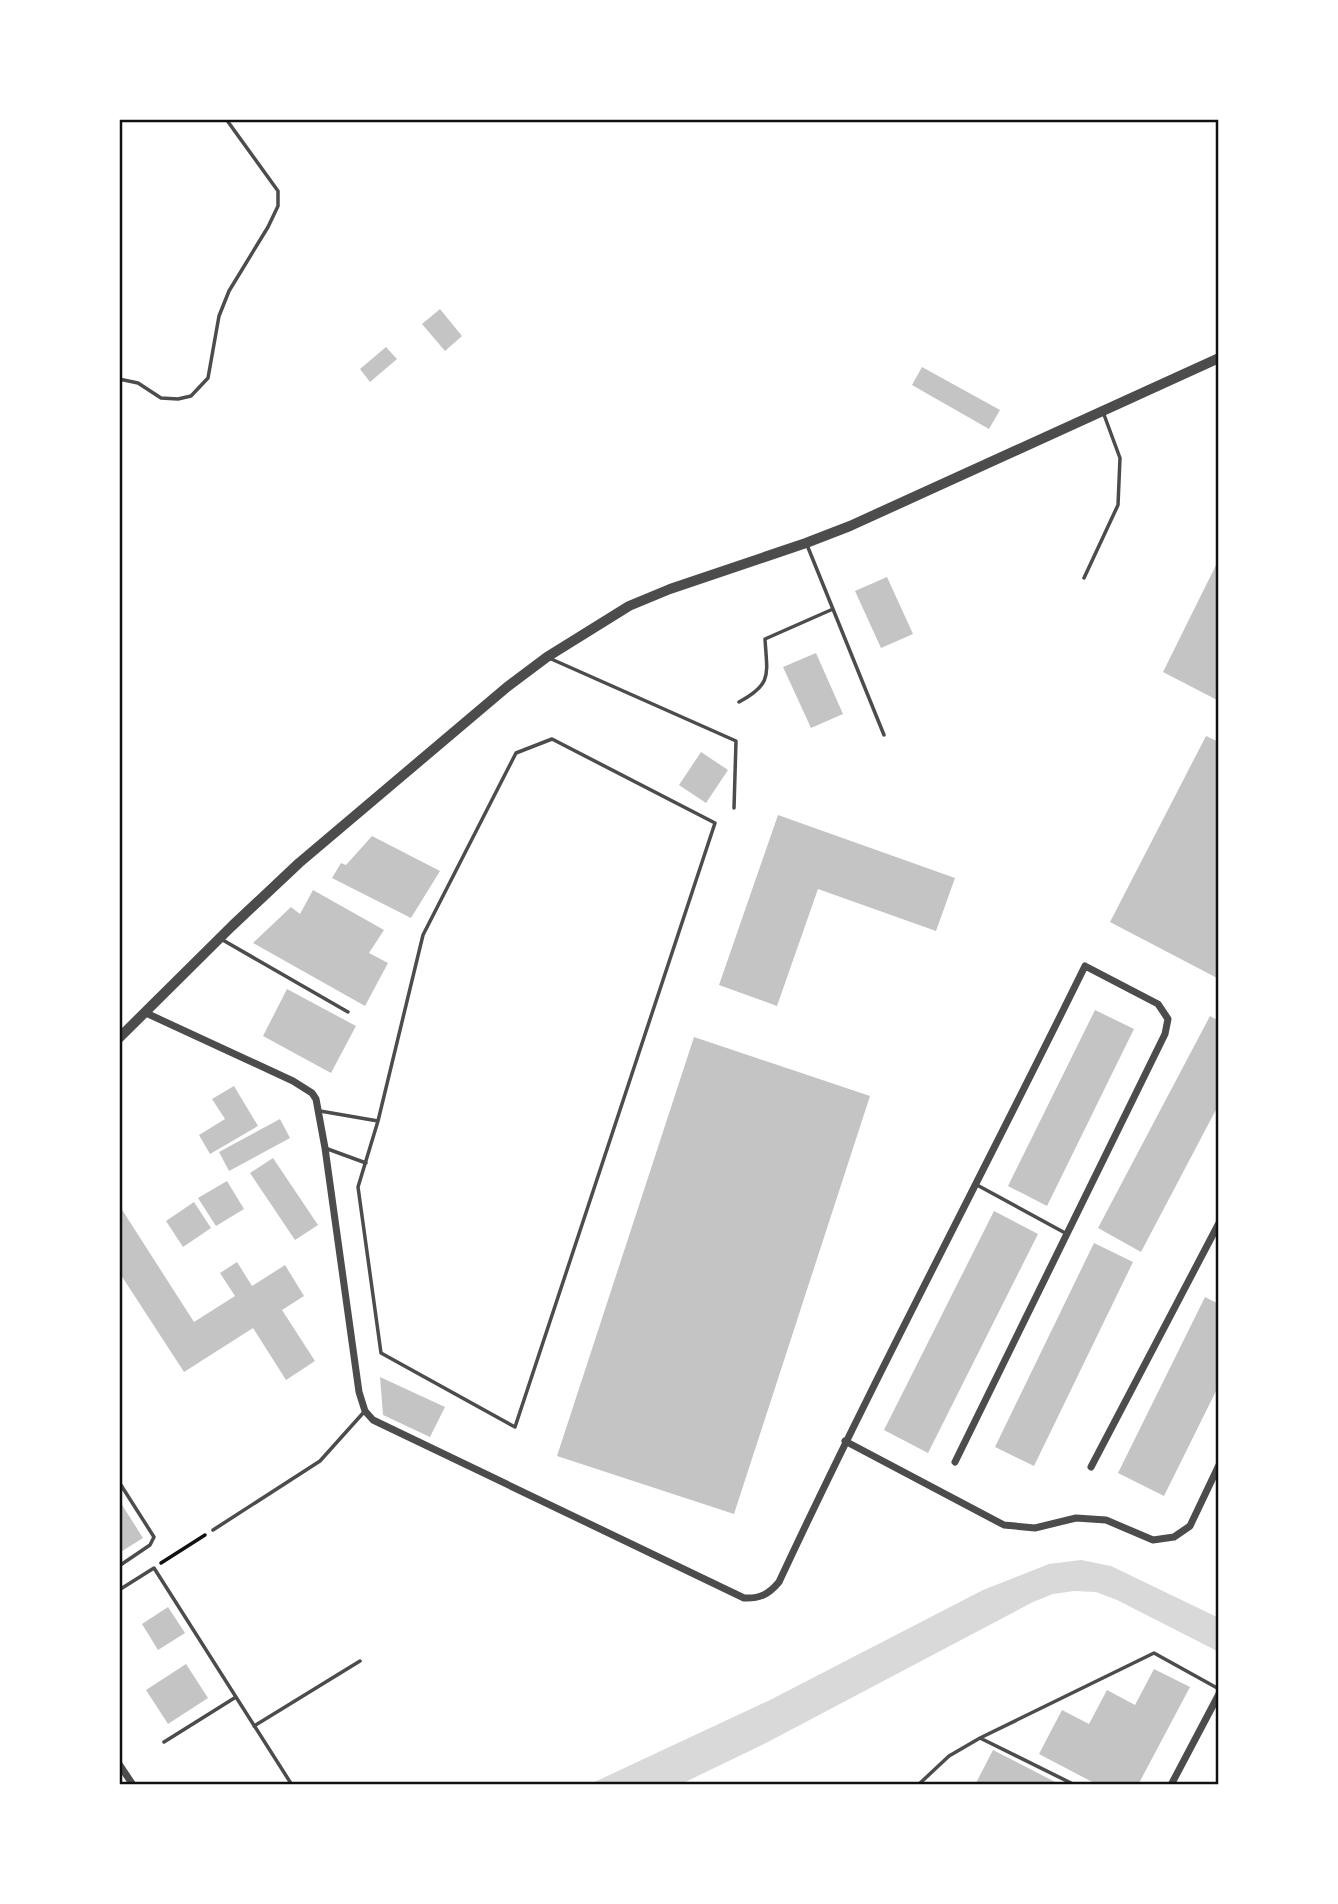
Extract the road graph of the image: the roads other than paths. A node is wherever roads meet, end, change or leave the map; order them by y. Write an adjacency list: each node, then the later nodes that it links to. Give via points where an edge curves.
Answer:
1 (226, 119): 3 (lane, via 278,191 278,206 229,291 219,316 208,378 191,396 178,399 161,398 138,383)
2 (1219, 358): 4 (street)
3 (119, 379)
4 (1102, 410): 5 (street); 6 (lane, via 1119,458 1118,505)
5 (806, 543): 7 (lane); 8 (street, via 629,606)
6 (1084, 578)
7 (833, 609): 9 (lane, via 765,639 767,676 758,692); 10 (lane)
8 (547, 657): 11 (lane, via 736,741); 12 (street, via 331,835)
9 (739, 702)
10 (884, 735)
11 (734, 808)
12 (219, 938): 13 (lane); 14 (street)
13 (348, 1012)
14 (146, 1013): 15 (street); 16 (street, via 293,1081 312,1093)
15 (119, 1038)
16 (320, 1111): 17 (lane); 18 (street)
17 (378, 1121): 19 (lane); 19 (lane, via 423,935 516,753 552,739 715,823 516,1427 381,1353 358,1187)
18 (326, 1148): 19 (lane); 23 (street)
19 (366, 1163)
20 (977, 1185): 22 (lane); 22 (street, via 1085,966 1158,1004 1168,1026); 24 (street)
21 (1219, 1223): 27 (street)
22 (1067, 1234): 25 (street)
23 (365, 1411): 24 (street, via 382,1425 753,1599 763,1597 779,1582); 29 (lane, via 320,1461)
24 (845, 1441): 26 (street, via 1004,1525 1035,1528 1076,1518 1106,1520 1153,1540 1174,1537 1190,1527)
25 (955, 1462)
26 (1219, 1465)
27 (1091, 1467)
28 (119, 1482): 30 (lane, via 154,1537 150,1545)
29 (213, 1530)
30 (119, 1566)
31 (119, 1590): 34 (lane, via 154,1568)
32 (360, 1661): 35 (lane)
33 (1219, 1691): 36 (lane, via 1154,1653); 43 (street)
34 (236, 1697): 35 (lane); 37 (lane)
35 (254, 1726): 40 (lane)
36 (980, 1738): 41 (lane, via 949,1756); 42 (lane)
37 (164, 1742)
38 (119, 1764): 39 (street)
39 (133, 1785)
40 (292, 1785)
41 (918, 1785)
42 (1075, 1785)
43 (1171, 1785)

